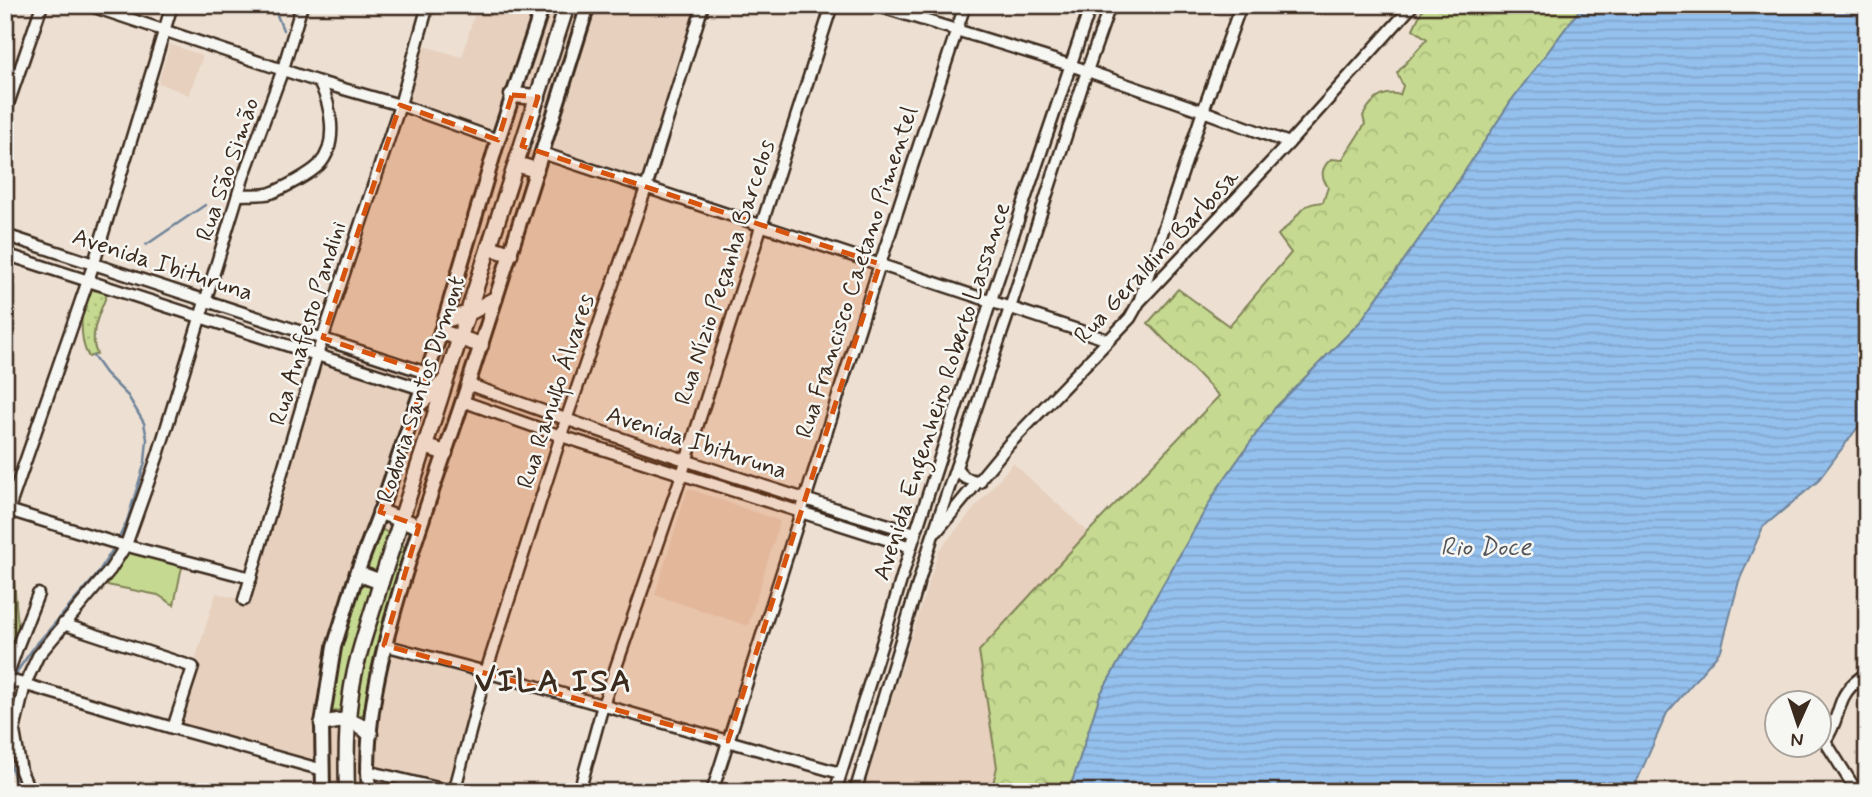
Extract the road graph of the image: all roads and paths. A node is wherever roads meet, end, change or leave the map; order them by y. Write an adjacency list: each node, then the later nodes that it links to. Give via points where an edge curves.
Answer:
1 (42, 5): 29 (street)
2 (88, 5): 19 (street)
3 (173, 5): 19 (street)
4 (302, 5): 22 (street, Rua São Simão)
5 (428, 5): 20 (street, Rua Anafesto Pandini)
6 (435, 5): 20 (street, Rua Anafesto Pandini)
7 (543, 5): 25 (main road)
8 (566, 5): 26 (highway, Rodovia Santos Dumont)
9 (588, 5): 32 (main road)
10 (703, 5): 35 (street, Rua Ranulfo Álvares)
11 (832, 5): 37 (street, Rua Nízio Peçanha Barcelos)
12 (875, 5): 18 (street)
13 (965, 5): 18 (street, Rua Francisco Caetano Pimentel)
14 (1091, 5): 21 (street, Avenida Engenheiro Roberto Lassance)
15 (1110, 5): 23 (street, Avenida Engenheiro Roberto Lassance)
16 (1241, 5): 28 (street)
17 (1413, 5): 31 (street, Rua Geraldino Barbosa)
18 (957, 30): 21 (street); 43 (street, Rua Francisco Caetano Pimentel)
19 (165, 31): 22 (street); 42 (street)
20 (412, 59): 27 (street, Rua Anafesto Pandini)
21 (1070, 65): 23 (street); 47 (street, Avenida Engenheiro Roberto Lassance)
22 (283, 69): 24 (street); 36 (street, Rua São Simão)
23 (1087, 71): 28 (street); 49 (street, Avenida Engenheiro Roberto Lassance)
24 (319, 82): 27 (street); 36 (street, via 330,107 331,127 321,163 270,194)
25 (512, 95): 26 (highway); 30 (main road)
26 (538, 97): 33 (highway, Rodovia Santos Dumont)
27 (400, 105): 30 (street); 53 (street, Rua Anafesto Pandini)
28 (1203, 111): 31 (street); 48 (street)
29 (5, 113)
30 (498, 140): 52 (main road)
31 (1289, 144): 48 (street, Rua Geraldino Barbosa)
32 (542, 153): 34 (main road); 35 (street)
33 (516, 164): 34 (highway); 39 (highway, Rodovia Santos Dumont)
34 (536, 170): 41 (main road)
35 (646, 188): 37 (street); 64 (street, Rua Ranulfo Álvares)
36 (238, 195): 46 (street, Rua São Simão)
37 (761, 225): 43 (street); 68 (street, Rua Nízio Peçanha Barcelos)
38 (5, 234): 42 (street, Avenida Ibituruna)
39 (489, 247): 41 (highway); 50 (highway, Rodovia Santos Dumont)
40 (5, 254): 44 (street, Avenida Ibituruna)
41 (510, 254): 45 (main road)
42 (94, 263): 44 (street); 46 (street, Avenida Ibituruna)
43 (880, 264): 47 (street); 72 (street, Rua Francisco Caetano Pimentel)
44 (87, 281): 51 (street, Avenida Ibituruna); 74 (street)
45 (495, 299): 50 (highway); 56 (main road)
46 (206, 301): 51 (street, Rua São Simão); 53 (street, Avenida Ibituruna)
47 (991, 302): 49 (street); 78 (street, Avenida Engenheiro Roberto Lassance)
48 (1139, 302): 55 (street, Rua Geraldino Barbosa)
49 (1010, 308): 55 (street); 69 (street, Avenida Engenheiro Roberto Lassance)
50 (469, 313): 52 (highway); 54 (highway, Rodovia Santos Dumont)
51 (199, 318): 57 (street, Avenida Ibituruna); 80 (street, Rua São Simão)
52 (443, 326): 54 (highway); 58 (main road)
53 (323, 338): 57 (street, Rua Anafesto Pandini); 58 (street, Avenida Ibituruna)
54 (460, 338): 56 (highway); 59 (highway, Rodovia Santos Dumont)
55 (1108, 340): 71 (street, Rua Geraldino Barbosa)
56 (481, 345): 60 (main road)
57 (317, 355): 61 (street, Avenida Ibituruna); 83 (street, Rua Anafesto Pandini)
58 (426, 373): 61 (main road)
59 (446, 382): 63 (highway); 66 (highway, Rodovia Santos Dumont)
60 (468, 384): 62 (main road); 64 (street, Avenida Ibituruna)
61 (422, 389): 63 (main road)
62 (463, 401): 65 (street, Avenida Ibituruna); 67 (main road)
63 (417, 406): 73 (main road)
64 (566, 420): 65 (street, Rua Ranulfo Álvares); 68 (street, Avenida Ibituruna)
65 (561, 436): 70 (street, Avenida Ibituruna); 91 (street, Rua Ranulfo Álvares)
66 (425, 446): 67 (highway); 76 (highway, Rodovia Santos Dumont)
67 (445, 453): 77 (main road)
68 (686, 460): 70 (street, Rua Nízio Peçanha Barcelos); 72 (street, Avenida Ibituruna)
69 (956, 468): 71 (street, via 965,478); 79 (street, Avenida Engenheiro Roberto Lassance)
70 (682, 474): 75 (street, Avenida Ibituruna); 95 (street, Rua Nízio Peçanha Barcelos)
71 (979, 482): 79 (street, Rua Geraldino Barbosa)
72 (804, 499): 75 (street, Rua Francisco Caetano Pimentel); 78 (street, Avenida Ibituruna)
73 (380, 512): 76 (highway); 82 (main road)
74 (6, 513): 80 (street)
75 (800, 513): 81 (street, Avenida Ibituruna); 100 (street, Rua Francisco Caetano Pimentel)
76 (402, 520): 77 (highway); 84 (highway, Rodovia Santos Dumont)
77 (419, 526): 90 (main road)
78 (915, 533): 81 (street, Avenida Engenheiro Roberto Lassance)
79 (932, 538): 89 (street, Avenida Engenheiro Roberto Lassance)
80 (126, 545): 83 (street); 87 (street, Rua São Simão)
81 (911, 547): 88 (street, Avenida Engenheiro Roberto Lassance)
82 (357, 572): 84 (highway); 97 (main road, via 334,647)
83 (251, 578): 86 (street, Rua Anafesto Pandini)
84 (381, 582): 96 (highway, Rodovia Santos Dumont, via 356,669)
85 (38, 594): 93 (street)
86 (244, 600)
87 (63, 624): 94 (street, Rua São Simão, via 38,656); 98 (street, via 193,667)
88 (884, 637): 89 (street); 103 (street, Avenida Engenheiro Roberto Lassance)
89 (901, 641): 112 (street, Avenida Engenheiro Roberto Lassance)
90 (384, 645): 91 (street); 99 (main road)
91 (486, 672): 95 (street); 108 (street, Rua Ranulfo Álvares)
92 (1867, 673): 113 (street, via 1843,698 1825,741)
93 (6, 680): 94 (street)
94 (25, 684): 98 (street); 104 (street, Rua São Simão, via 14,730 21,771 27,785)
95 (603, 705): 100 (street); 109 (street, Rua Nízio Peçanha Barcelos)
96 (348, 719): 97 (highway); 99 (highway); 106 (highway, Rodovia Santos Dumont)
97 (322, 724): 101 (main road)
98 (173, 729): 101 (street)
99 (370, 734): 102 (main road)
100 (728, 741): 103 (street); 110 (street, Rua Francisco Caetano Pimentel)
101 (323, 770): 105 (main road)
102 (367, 771): 107 (main road); 108 (street)
103 (840, 773): 111 (street, Avenida Engenheiro Roberto Lassance)
104 (37, 792)
105 (323, 792)
106 (346, 792)
107 (369, 792)
108 (454, 792)
109 (579, 792)
110 (712, 792)
111 (835, 792)
112 (855, 792)
113 (1857, 792)

